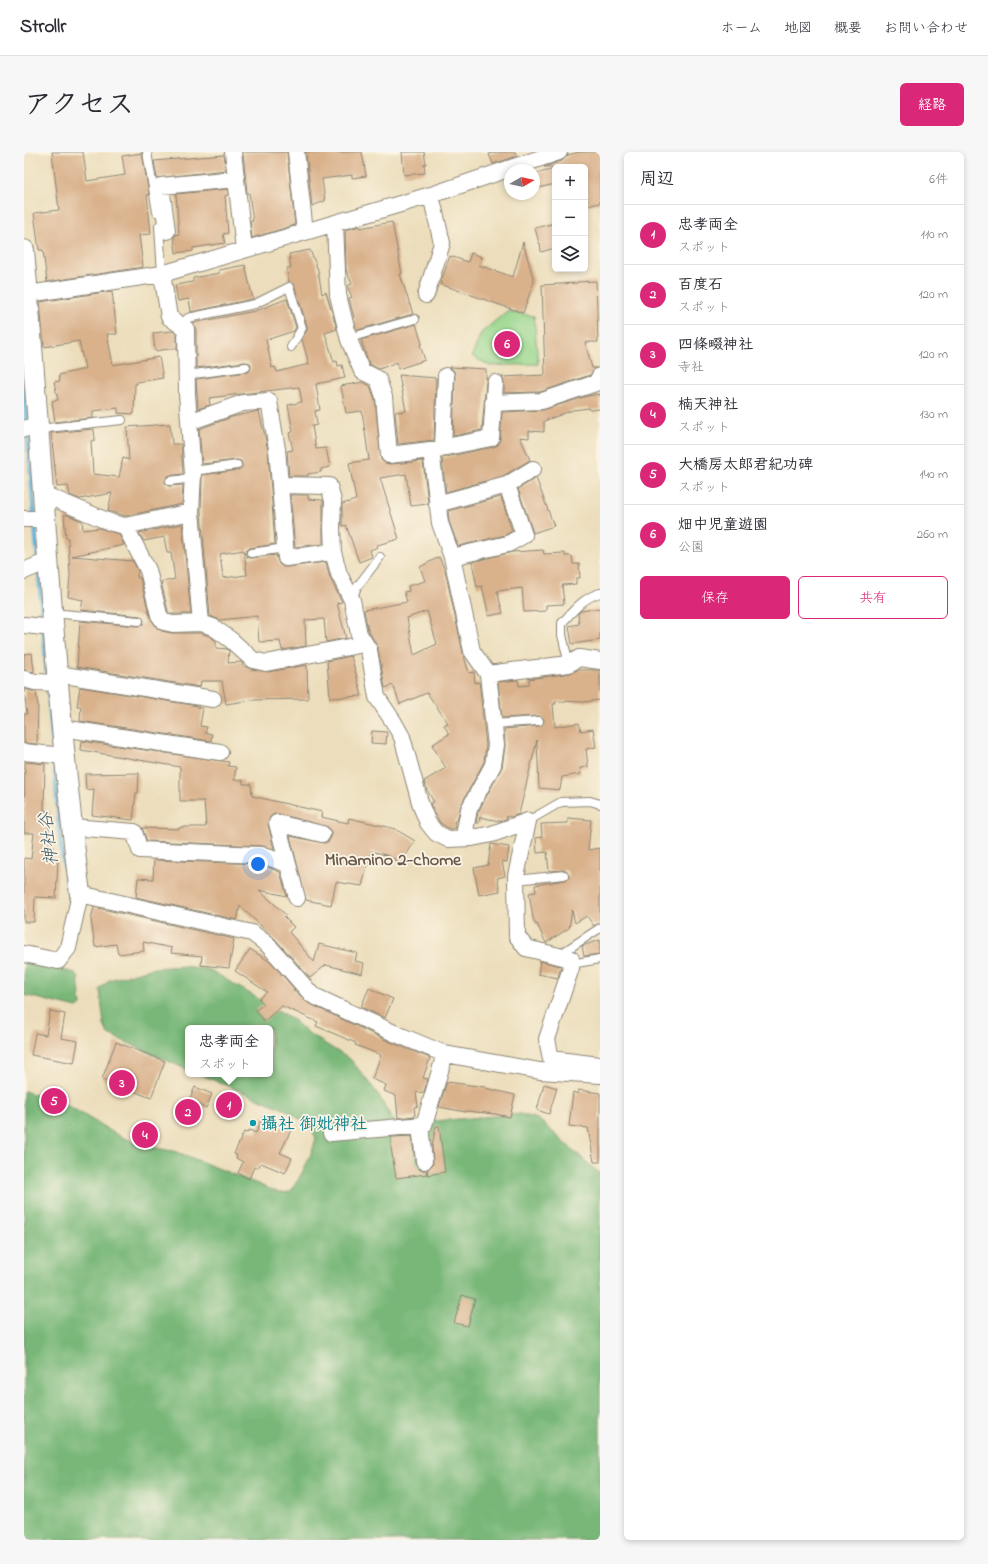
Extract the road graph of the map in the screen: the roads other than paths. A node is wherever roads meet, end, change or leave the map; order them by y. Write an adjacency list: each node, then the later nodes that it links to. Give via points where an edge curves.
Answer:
1 (147, 152): 13 (lane, via 160,235)
2 (233, 152): 6 (street)
3 (296, 152): 10 (street)
4 (559, 152): 5 (street)
5 (526, 157): 7 (street)
6 (236, 179): 9 (street, via 161,186); 11 (street)
7 (431, 195): 8 (street); 15 (street, via 442,243)
8 (335, 223): 10 (street); 19 (street, via 338,295)
9 (167, 231)
10 (304, 232): 11 (street)
11 (244, 249): 13 (street)
12 (24, 250): 14 (street)
13 (162, 274): 14 (street); 17 (street, via 169,317)
14 (28, 294): 18 (street)
15 (426, 295)
16 (414, 319): 19 (lane)
17 (180, 325): 20 (lane, via 188,318 255,304 288,287 302,328); 22 (street, via 186,329)
18 (28, 331): 29 (street)
19 (349, 338): 30 (street, via 362,371 378,379 384,397 389,455)
20 (291, 347)
21 (246, 367): 22 (lane)
22 (187, 375): 28 (street)
23 (446, 376): 30 (street)
24 (600, 376): 26 (street, via 596,383 542,401)
25 (494, 383): 26 (street)
26 (493, 403): 30 (street, via 491,438)
27 (122, 420): 29 (lane)
28 (189, 422): 33 (street); 35 (street, via 243,403 269,401)
29 (33, 428): 37 (street)
30 (437, 448): 38 (street)
31 (237, 465): 33 (lane)
32 (533, 469): 36 (street)
33 (193, 475): 34 (lane); 39 (street)
34 (170, 481)
35 (280, 485): 43 (street); 44 (street, via 330,486 333,501)
36 (507, 485): 38 (street); 47 (street, via 524,535 508,544)
37 (43, 494): 41 (street); 42 (street)
38 (437, 504): 47 (street, via 440,523)
39 (191, 512): 42 (street); 54 (street)
40 (24, 519): 41 (street)
41 (45, 519): 48 (street)
42 (125, 526): 54 (street, via 148,570 159,615 164,622)
43 (285, 548): 44 (street, via 286,558); 45 (lane)
44 (332, 552): 51 (street)
45 (251, 553)
46 (380, 557): 51 (lane, via 357,587)
47 (452, 557): 59 (street, via 472,651)
48 (48, 561): 49 (street); 52 (street)
49 (24, 571)
50 (600, 593): 58 (lane, via 591,595 562,623 562,635)
51 (352, 600): 56 (street, via 359,634)
52 (53, 620): 53 (lane); 55 (street); 61 (street)
53 (139, 621)
54 (201, 622): 56 (street, via 231,640 253,660 266,663)
55 (24, 625)
56 (364, 644): 73 (street, via 369,650 377,697 402,737 428,823 436,833 448,839)
57 (600, 661): 58 (street, via 579,658)
58 (569, 664): 59 (street)
59 (488, 674): 64 (street)
60 (24, 678): 61 (street, via 35,682)
61 (58, 679): 62 (street); 65 (street)
62 (213, 699)
63 (539, 721): 64 (lane)
64 (493, 724): 73 (street, via 496,745 493,765 469,809 465,830)
65 (62, 728): 67 (street); 68 (street)
66 (24, 752): 68 (street)
67 (220, 752)
68 (64, 756): 71 (street)
69 (600, 804): 70 (lane, via 590,801 560,802)
70 (528, 821): 73 (street); 76 (street)
71 (72, 827): 74 (street, via 134,832 140,850 262,855); 77 (street)
72 (322, 834): 74 (street, via 277,823)
73 (472, 838)
74 (288, 864): 78 (street)
75 (564, 875): 76 (lane)
76 (516, 880): 82 (street, via 517,936 526,948)
77 (80, 894): 80 (street, via 68,948 58,960); 83 (street, via 252,933 268,945 312,995)
78 (296, 898)
79 (600, 928): 82 (lane)
80 (24, 954)
81 (600, 959): 82 (lane)
82 (564, 960): 84 (street, via 571,968 547,1039 551,1058)
83 (445, 1054): 85 (street, via 540,1071); 86 (street, via 424,1125)
84 (600, 1065)
85 (600, 1075)
86 (420, 1126): 87 (street); 88 (street)
87 (331, 1133)
88 (424, 1161)

